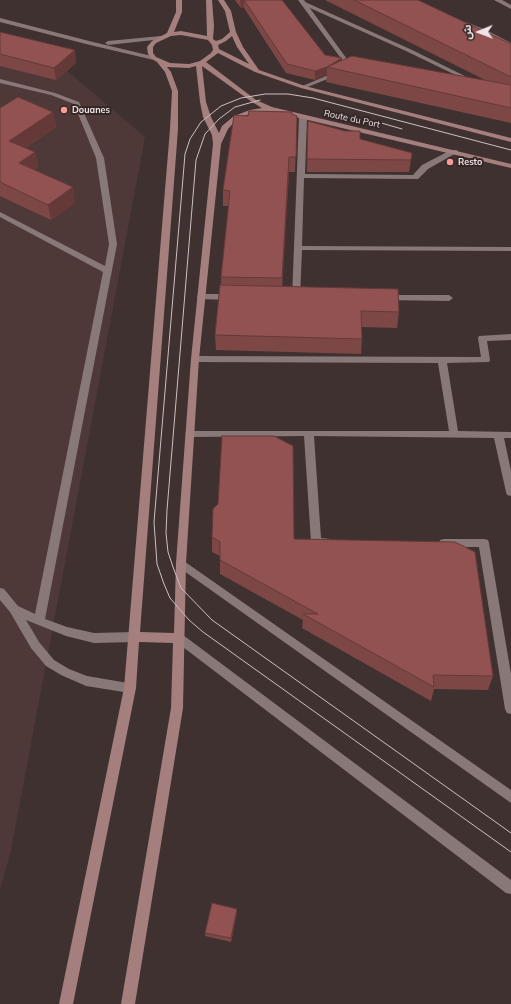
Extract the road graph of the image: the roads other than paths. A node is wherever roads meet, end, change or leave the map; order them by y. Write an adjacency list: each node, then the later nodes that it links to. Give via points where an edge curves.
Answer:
1 (179, 0): 10 (main road, via 179,12)
2 (209, 0): 13 (main road)
3 (221, 0): 9 (main road, via 228,11)
4 (497, 0): 6 (street)
5 (302, 1): 17 (street); 22 (street, via 408,50 477,87)
6 (511, 7)
7 (0, 20): 12 (street)
8 (458, 21): 14 (street, via 484,31)
9 (233, 32): 13 (main road); 19 (main road)
10 (170, 34): 11 (main road); 13 (main road, Route du Port, via 192,34)
11 (161, 38): 12 (street); 15 (main road, via 150,47 150,53)
12 (92, 44): 15 (street)
13 (213, 45): 16 (main road, via 214,54); 19 (main road, Route du Port)
14 (511, 46)
15 (157, 60): 16 (main road, via 179,66); 54 (main road, via 168,72 175,91)
16 (201, 63): 23 (main road, Route du Port, via 254,101); 26 (main road, via 203,102)
17 (350, 67): 18 (street); 21 (street)
18 (358, 68)
19 (256, 71): 21 (main road, Route du Port)
20 (0, 81): 33 (street, via 53,94 77,103 100,158 113,244)
21 (303, 87): 25 (main road, Route du Port)
22 (468, 88)
23 (270, 109): 24 (main road, Route du Port); 26 (main road, via 252,111 236,117 225,128)
24 (303, 118): 27 (main road, Route du Port); 29 (street)
25 (511, 140)
26 (217, 144): 34 (main road)
27 (454, 152): 28 (main road, Route du Port); 29 (street, via 426,166 415,177)
28 (511, 166)
29 (301, 176): 31 (street)
30 (0, 214): 33 (street)
31 (298, 248): 32 (street); 36 (street)
32 (511, 249)
33 (107, 271): 53 (street)
34 (201, 297): 35 (street); 40 (main road)
35 (240, 297)
36 (296, 298)
37 (372, 298): 38 (street)
38 (449, 298)
39 (511, 337): 41 (street, via 482,338 486,360)
40 (195, 359): 41 (street); 43 (main road)
41 (442, 360): 44 (street)
42 (309, 433): 43 (street); 44 (street); 48 (street, via 316,542)
43 (190, 434): 50 (main road)
44 (454, 435): 45 (street)
45 (498, 435): 46 (street); 47 (street)
46 (511, 435)
47 (511, 492)
48 (340, 542)
49 (436, 543): 57 (street, via 484,543)
50 (181, 563): 55 (main road); 58 (street)
51 (0, 592): 52 (street)
52 (14, 609): 53 (street); 56 (street, via 35,645 50,662 86,681)
53 (39, 621): 54 (street, via 94,638)
54 (135, 637): 55 (main road); 56 (main road)
55 (179, 638): 59 (street); 61 (main road, via 177,708)
56 (130, 688): 60 (main road)
57 (511, 710)
58 (511, 797)
59 (511, 888)
60 (66, 1004)
61 (128, 1004)

